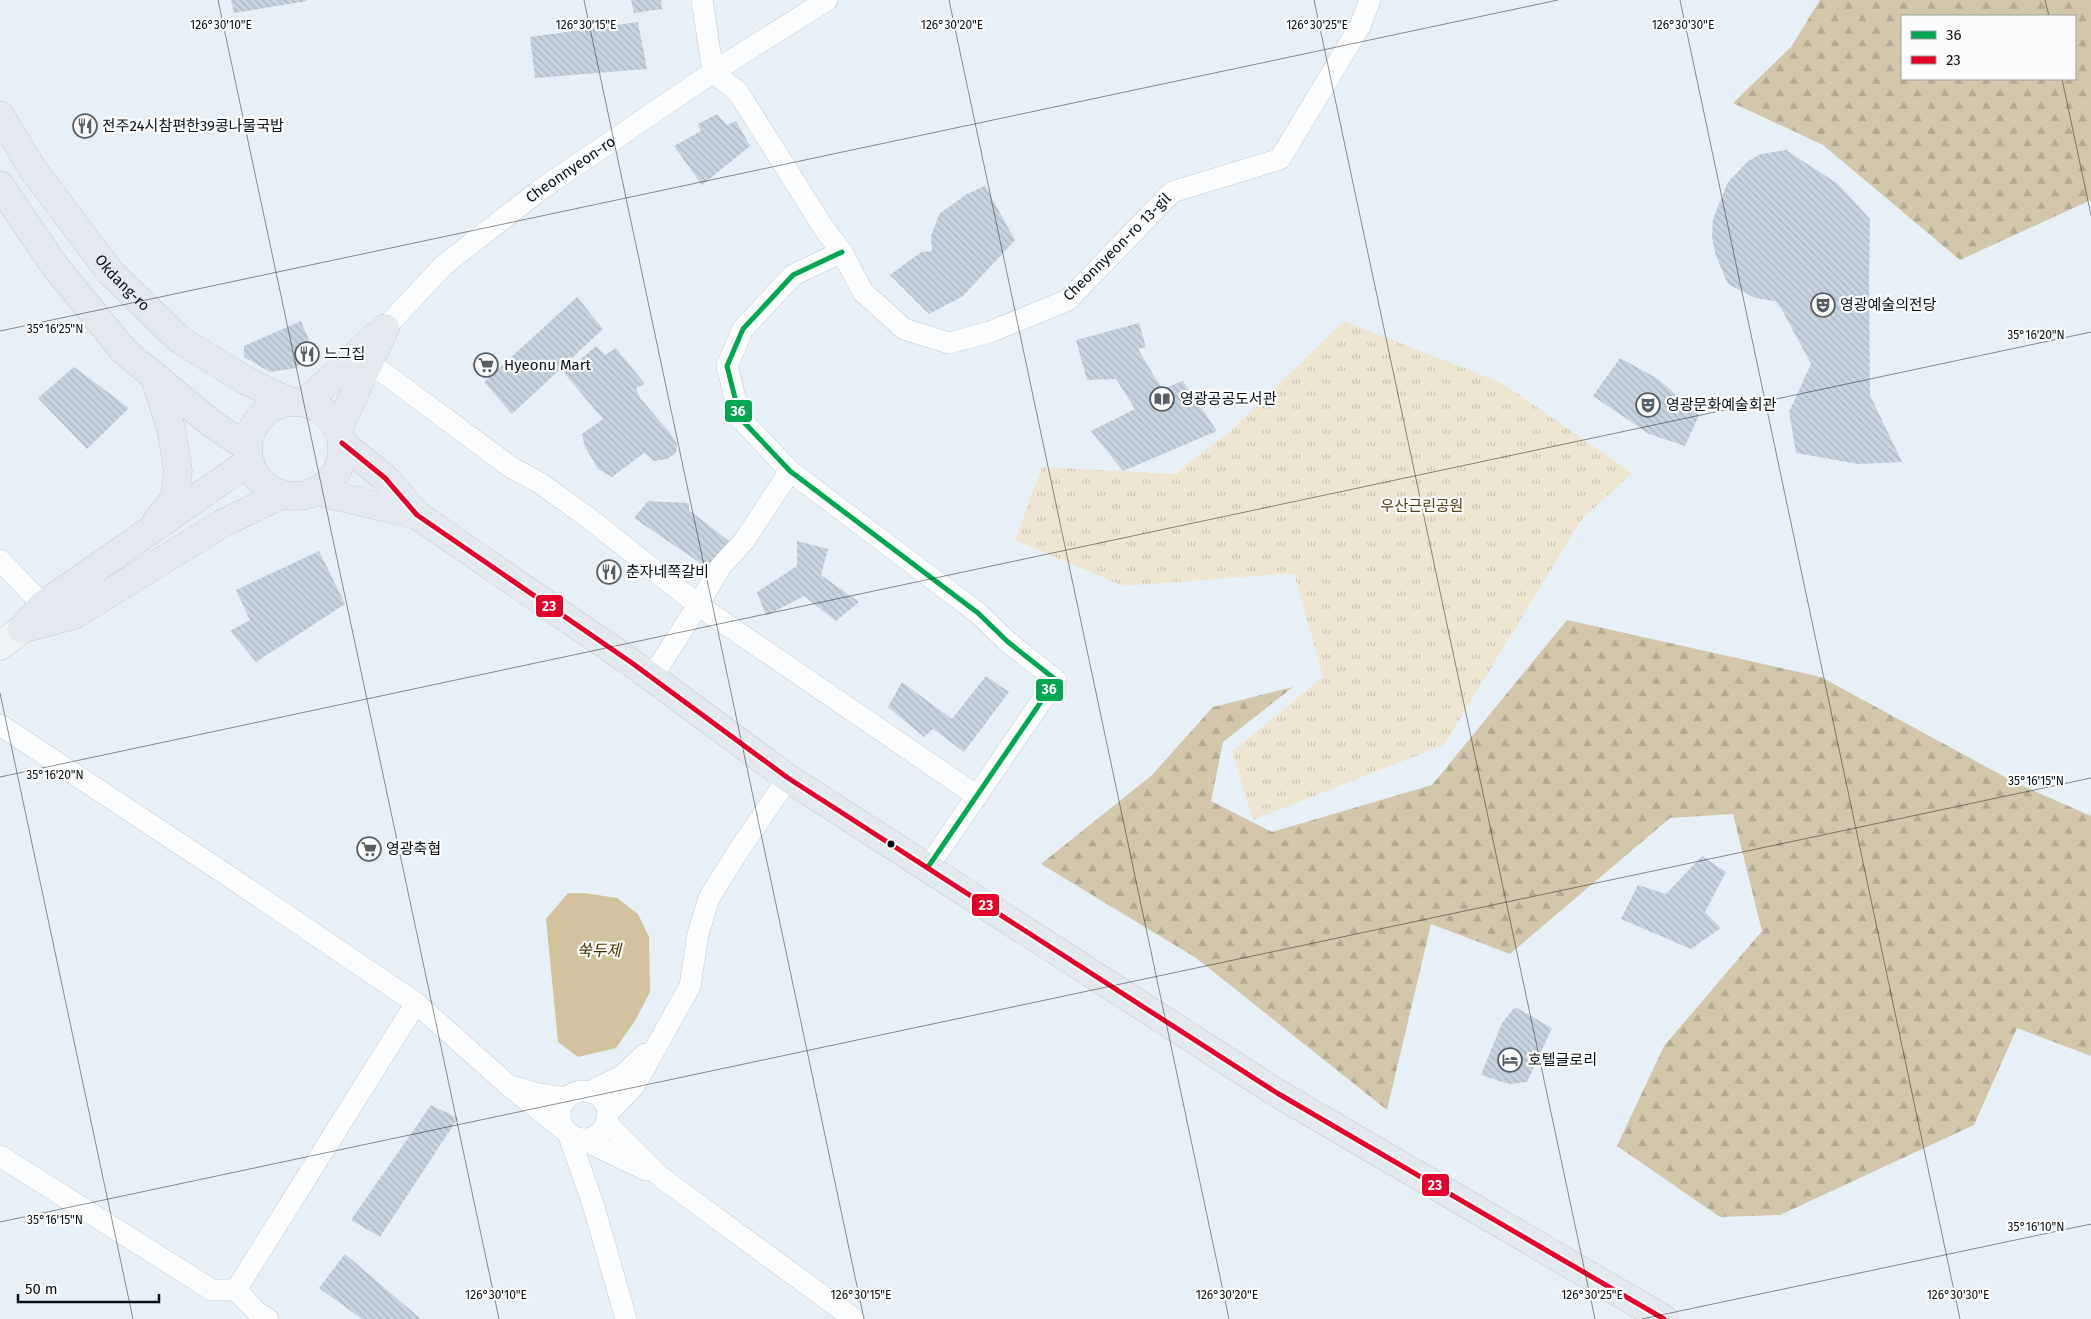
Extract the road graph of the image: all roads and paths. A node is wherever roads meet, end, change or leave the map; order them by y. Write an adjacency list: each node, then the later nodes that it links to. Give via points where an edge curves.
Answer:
1 (702, 0): 4 (street)
2 (826, 0): 4 (street)
3 (1370, 0): 7 (street, Cheonnyeon-ro 13-gil, via 1360,26 1280,159 1172,192 1068,300 990,332 949,343 904,329 883,312 864,292)
4 (713, 72): 7 (street, Cheonnyeon-ro 13-gil, via 738,92); 8 (street, Cheonnyeon-ro, via 540,190 444,265)
5 (0, 115): 11 (main road, Okdang-ro, via 32,168 110,272 180,340 245,380)
6 (0, 185): 10 (main road, via 65,279 124,350)
7 (842, 252): 14 (street, via 793,275 743,329 726,366 740,418)
8 (385, 328): 9 (main road); 11 (main road)
9 (369, 362): 12 (main road); 21 (street, via 512,468 540,483 590,519)
10 (154, 375): 13 (main road); 18 (main road, via 171,428 178,471 175,499)
11 (297, 403): 12 (main road, Okdang-ro, via 319,408 330,417); 13 (main road, via 277,406 265,412 254,428)
12 (340, 436): 15 (main road, via 341,458 336,472); 17 (main road, Okdang-ro, via 385,478)
13 (249, 454): 16 (main road, via 262,482); 18 (main road)
14 (790, 471): 21 (street, via 744,541 721,566); 27 (street, via 978,613 1056,680)
15 (315, 491): 16 (main road, via 300,495); 17 (main road)
16 (284, 494): 22 (main road, via 224,524 74,615)
17 (417, 515): 24 (main road)
18 (148, 531): 20 (main road)
19 (0, 560): 20 (street)
20 (43, 605): 22 (main road)
21 (698, 605): 24 (street); 27 (street)
22 (22, 628): 23 (main road)
23 (0, 646)
24 (652, 677): 26 (main road)
25 (0, 725): 29 (street)
26 (788, 778): 28 (main road); 30 (street, via 709,898 698,934 690,986)
27 (977, 796): 28 (street)
28 (928, 867): 42 (main road, via 1277,1093)
29 (416, 1003): 31 (street); 38 (street)
30 (661, 1038): 32 (street, via 622,1076); 34 (street, via 635,1085)
31 (508, 1085): 33 (street); 35 (street)
32 (589, 1092): 33 (street, via 574,1093); 34 (street, via 602,1100)
33 (567, 1098): 35 (street, via 562,1104 560,1119)
34 (607, 1118): 35 (street, via 597,1135); 37 (street)
35 (575, 1136): 37 (street); 40 (street)
36 (0, 1156): 38 (street, via 212,1290)
37 (662, 1178): 41 (street)
38 (236, 1290): 39 (street)
39 (268, 1319)
40 (626, 1319)
41 (854, 1319)
42 (1664, 1319)

